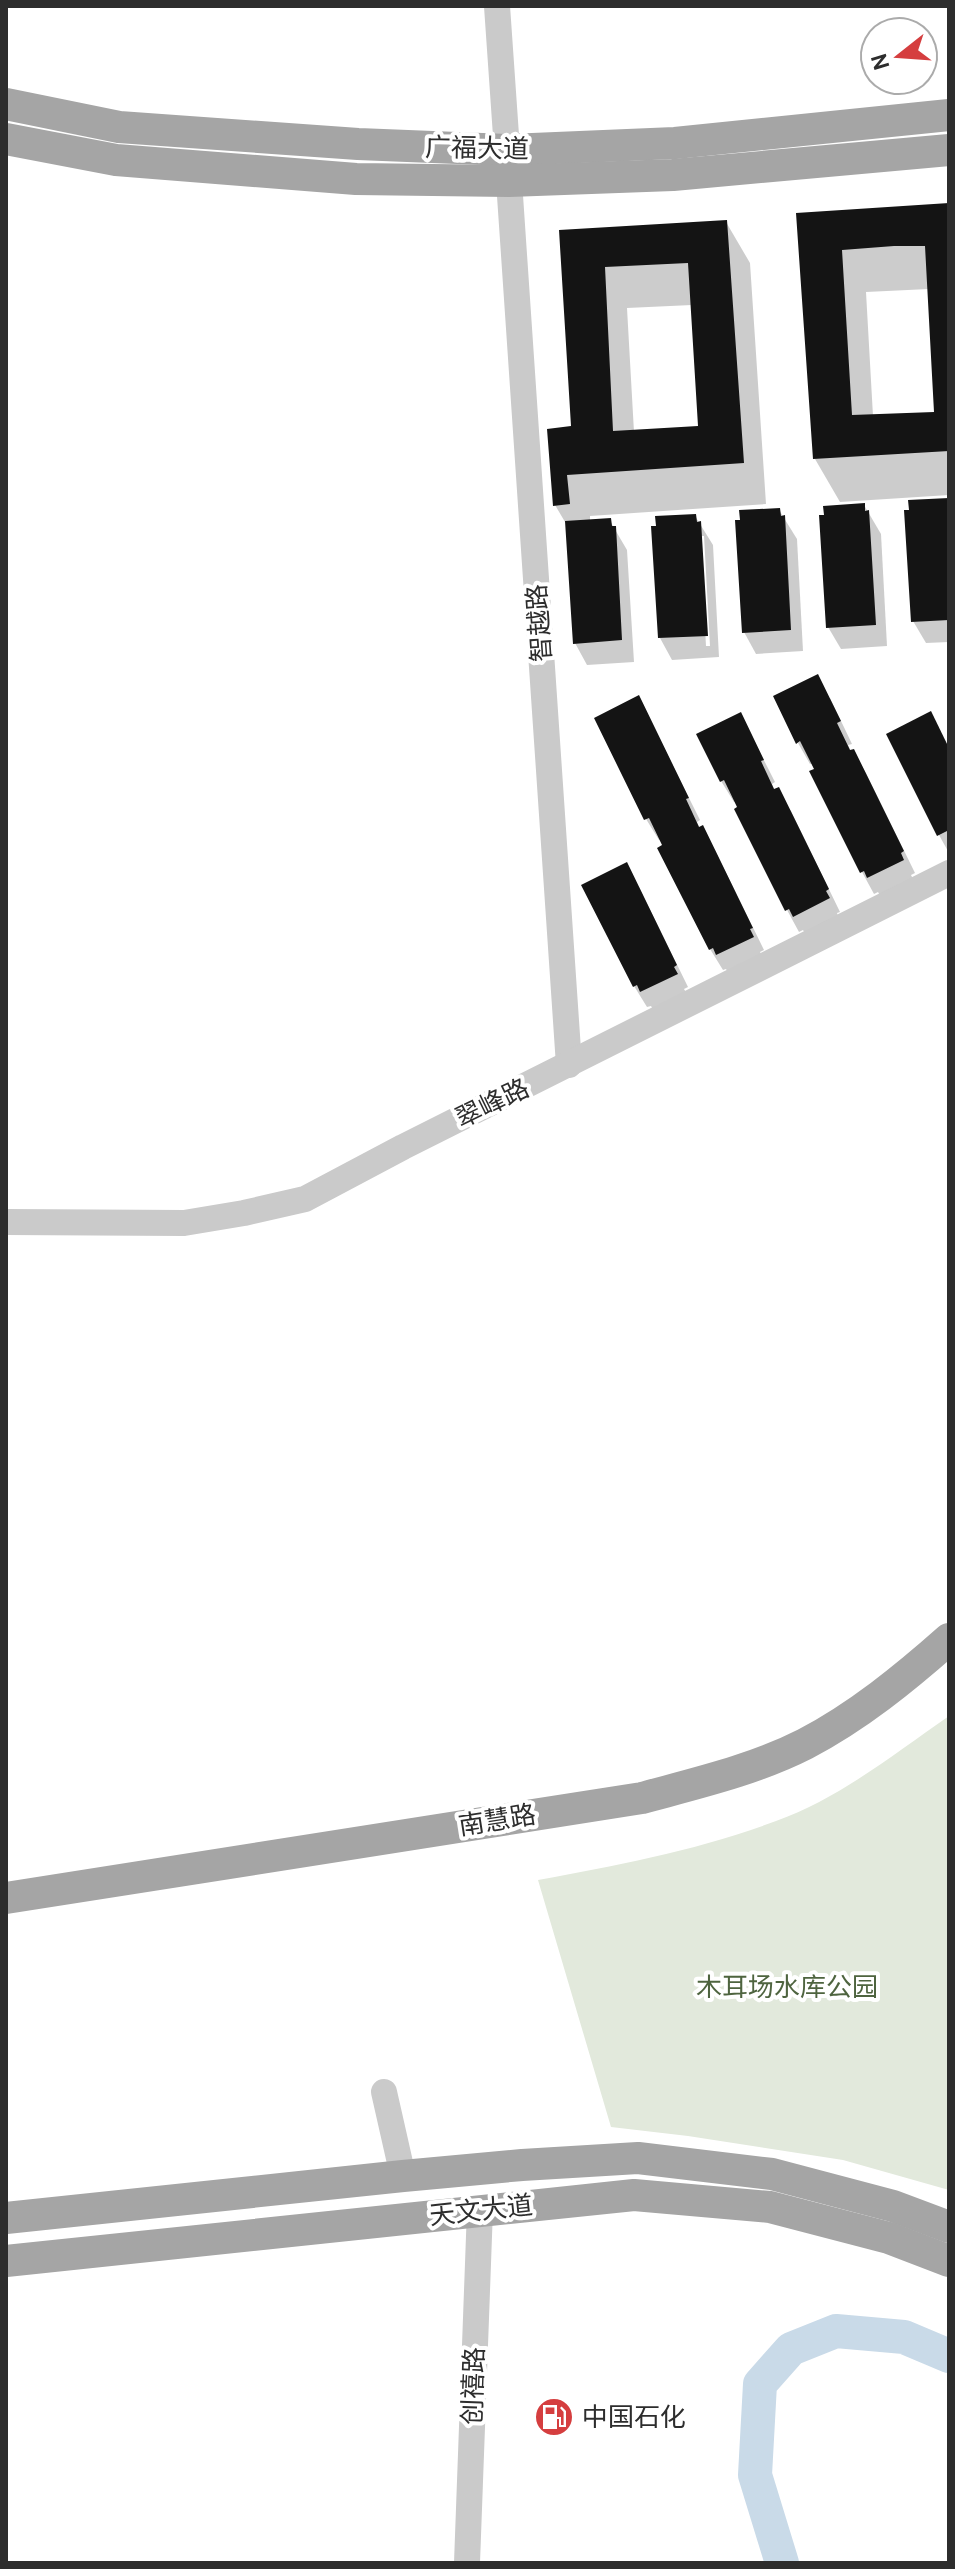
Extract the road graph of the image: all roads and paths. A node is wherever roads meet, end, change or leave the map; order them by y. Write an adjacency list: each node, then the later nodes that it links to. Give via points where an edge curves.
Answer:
1 (497, 6): 6 (street, 智越路)
2 (6, 104): 6 (main road, 广福大道, via 119,127 358,144)
3 (949, 115): 6 (main road, 广福大道)
4 (6, 139): 6 (main road, 广福大道, via 116,160 356,179)
5 (949, 150): 6 (main road, 广福大道, via 673,175)
6 (508, 166): 8 (street, 智越路)
7 (949, 873): 8 (street, 翠峰路)
8 (569, 1065): 9 (street, 翠峰路, via 305,1199 184,1223)
9 (6, 1222)
10 (949, 1639): 12 (main road, 南慧路, via 861,1709 804,1744 731,1774 642,1798)
11 (949, 1666): 13 (main road, 南慧路, via 872,1727 814,1761 736,1793 645,1817)
12 (6, 1898)
13 (6, 1919)
14 (384, 2092): 15 (street)
15 (403, 2176): 17 (main road, 天文大道); 18 (main road, 天文大道, via 638,2158 772,2174 893,2206)
16 (480, 2209): 19 (main road, 天文大道); 20 (main road, 天文大道, via 634,2195 770,2207 889,2238); 21 (street, 创禧路)
17 (6, 2218)
18 (949, 2227)
19 (6, 2261)
20 (949, 2261)
21 (467, 2563)

